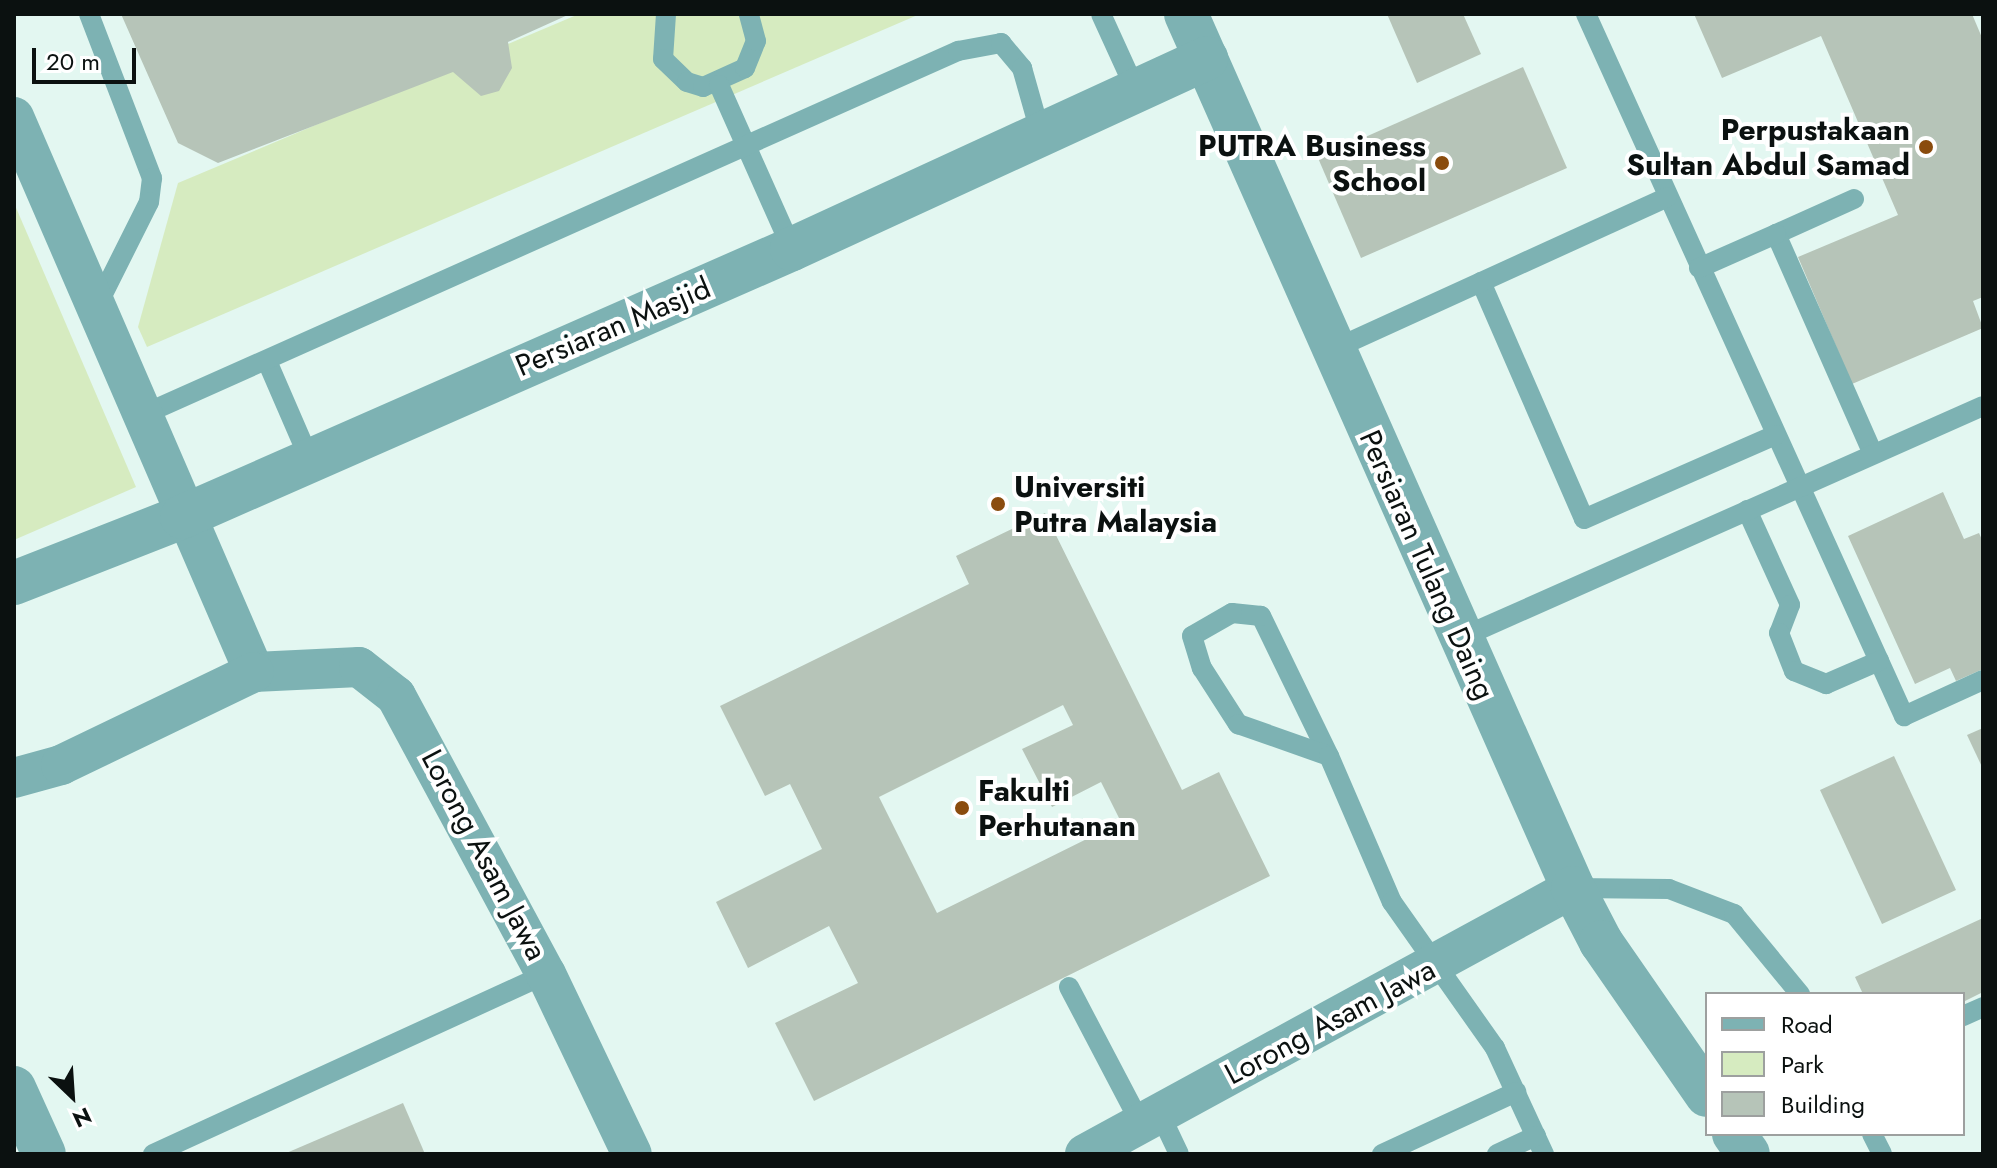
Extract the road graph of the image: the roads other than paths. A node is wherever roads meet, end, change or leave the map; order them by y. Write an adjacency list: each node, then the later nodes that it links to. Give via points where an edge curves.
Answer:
1 (89, 14): 19 (lane, via 152,178 149,202)
2 (666, 14): 8 (lane, via 659,43 673,72 703,87)
3 (749, 14): 8 (lane, via 753,55)
4 (1101, 14): 9 (lane)
5 (1186, 14): 7 (street, Persiaran Tulang Daing)
6 (1586, 14): 13 (lane)
7 (1206, 59): 9 (street, Persiaran Masjid); 20 (street, Persiaran Tulang Daing)
8 (719, 85): 12 (lane)
9 (1137, 93): 11 (street, Persiaran Masjid)
10 (14, 117): 19 (street)
11 (1041, 135): 12 (lane, via 1022,68 1001,43 958,51); 16 (street, Persiaran Masjid)
12 (749, 144): 16 (lane); 21 (lane)
13 (1667, 197): 17 (lane); 18 (lane)
14 (1854, 199): 15 (lane)
15 (1776, 234): 17 (lane); 25 (lane)
16 (792, 249): 26 (street, Persiaran Masjid)
17 (1699, 268): 24 (lane)
18 (1481, 282): 20 (lane); 24 (lane, via 1584,519)
19 (95, 309): 23 (street)
20 (1332, 350): 31 (street, Persiaran Tulang Daing)
21 (267, 361): 23 (lane); 26 (lane)
22 (1983, 406): 25 (lane)
23 (140, 416): 29 (street)
24 (1775, 435): 27 (lane)
25 (1873, 454): 27 (lane)
26 (309, 458): 29 (street, Persiaran Masjid)
27 (1798, 488): 28 (lane); 32 (lane)
28 (1747, 510): 31 (lane); 32 (lane, via 1790,605 1779,633 1794,671 1826,684)
29 (182, 517): 30 (street, Persiaran Masjid); 33 (street)
30 (14, 583)
31 (1458, 639): 37 (street, Persiaran Tulang Daing)
32 (1879, 661): 34 (lane, via 1904,716)
33 (254, 672): 36 (street, Lorong Asam Jawa, via 61,765); 39 (street, Lorong Asam Jawa, via 359,667 396,696)
34 (1983, 680)
35 (1329, 756): 35 (lane, via 1261,616 1232,613 1192,636 1202,668 1238,724); 38 (lane, via 1392,902)
36 (14, 778)
37 (1573, 888): 38 (street, Lorong Asam Jawa); 41 (lane, via 1669,889 1734,914); 44 (street, Persiaran Tulang Daing, via 1601,942)
38 (1436, 964): 43 (lane, via 1495,1048); 45 (street, Lorong Asam Jawa)
39 (546, 974): 50 (lane); 51 (street, Lorong Asam Jawa)
40 (1069, 987): 45 (lane)
41 (1798, 992)
42 (14, 1088): 49 (street)
43 (1516, 1092): 48 (lane); 54 (lane)
44 (1705, 1092)
45 (1150, 1119): 52 (street, Lorong Asam Jawa); 53 (lane)
46 (1735, 1136): 56 (street)
47 (1873, 1136): 57 (lane)
48 (1540, 1145): 55 (lane)
49 (44, 1154)
50 (153, 1154)
51 (632, 1154)
52 (1085, 1154)
53 (1179, 1154)
54 (1382, 1154)
55 (1497, 1154)
56 (1748, 1154)
57 (1882, 1154)

